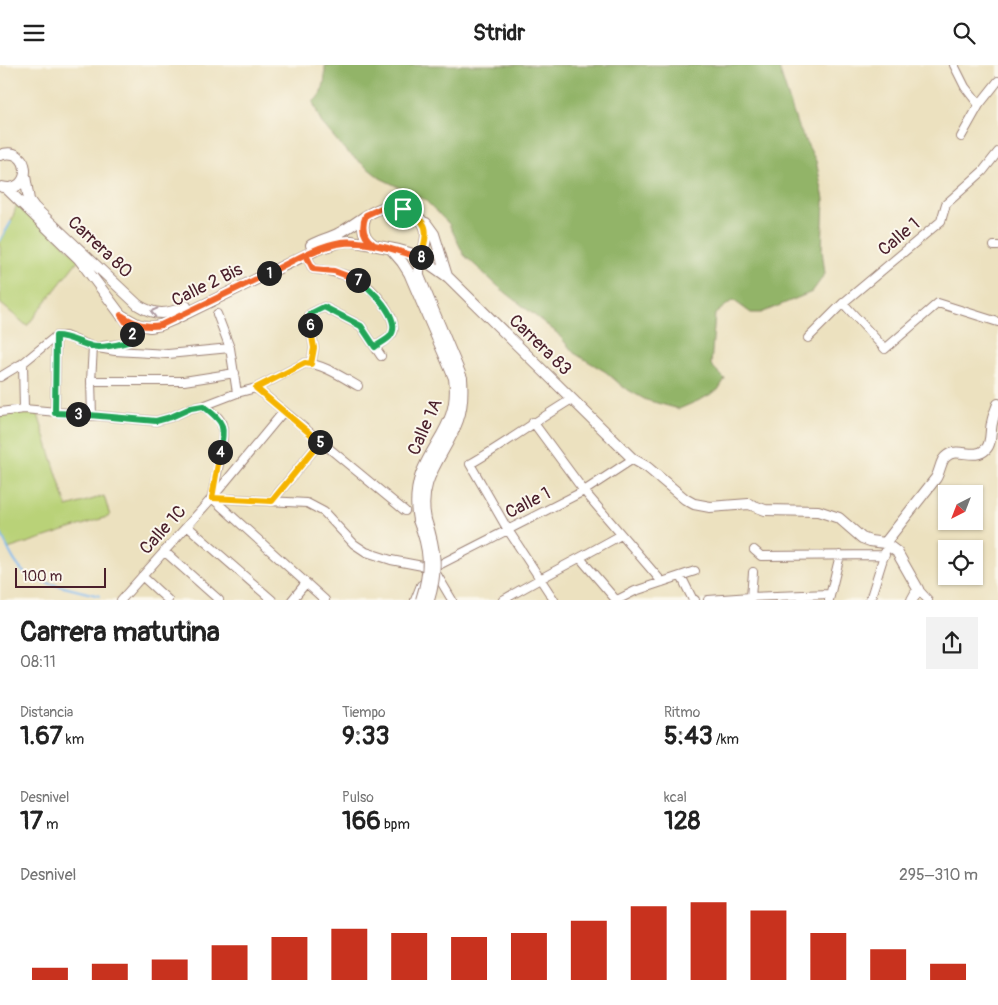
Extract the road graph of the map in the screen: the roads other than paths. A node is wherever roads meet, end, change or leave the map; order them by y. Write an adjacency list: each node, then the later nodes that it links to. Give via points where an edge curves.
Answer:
1 (954, 65): 3 (street)
2 (998, 81): 3 (street)
3 (979, 105): 4 (street)
4 (961, 137)
5 (998, 152): 16 (street, Calle 1, via 983,171 946,204 941,221)
6 (2, 153): 7 (street, Carrera 80, via 15,155 23,161)
7 (25, 176): 8 (street, Carrera 80, via 15,187); 17 (street, Carrera 80, one-way to 7, via 157,314 138,305 34,207 29,200)
8 (2, 187): 19 (street, Carrera 80, via 79,259)
9 (366, 215): 10 (street, Calle 2 Bis, via 384,207 397,207); 11 (street, via 363,231); 17 (street, Calle 2 Bis, via 338,234)
10 (421, 219): 14 (street, Calle 1A, via 426,233); 15 (street, via 434,235)
11 (373, 244): 12 (street, Calle 2 Bis); 13 (street, Calle 2 Bis, via 341,242)
12 (391, 249): 14 (street, Calle 2 Bis); 50 (street, Calle 1A, via 409,273 454,378 456,393 450,419 421,474 416,496)
13 (306, 255): 19 (street, Calle 2 Bis, via 161,325 139,325); 25 (street, via 313,269 334,271 358,280 382,302 393,331)
14 (421, 259): 15 (street, Carrera 83); 50 (street, Calle 1A, via 420,281 462,378 463,392 457,422 428,478)
15 (448, 277): 35 (street, Carrera 83)
16 (843, 303): 20 (street, via 886,349 938,303); 22 (street, Calle 1)
17 (177, 311)
18 (217, 314): 24 (street)
19 (121, 315): 23 (street, via 132,331 130,341)
20 (998, 322)
21 (56, 336): 23 (street, via 65,336); 27 (street); 41 (street)
22 (808, 337)
23 (93, 347): 24 (street, via 168,354); 31 (street)
24 (230, 347): 29 (street)
25 (375, 347): 26 (street); 28 (street, via 361,326 328,308 319,308 309,318 314,348)
26 (381, 357)
27 (23, 363): 30 (street); 38 (street)
28 (311, 364): 32 (street); 33 (street, via 305,363)
29 (235, 373): 31 (street, via 184,381); 34 (street)
30 (0, 377)
31 (91, 381): 42 (street)
32 (358, 386)
33 (256, 388): 34 (street); 39 (street)
34 (237, 393): 37 (street)
35 (572, 399): 43 (street); 45 (street, Carrera 83)
36 (998, 404): 54 (street, via 987,449 975,454 954,452 948,455 936,478)
37 (203, 406): 42 (street, via 156,421); 47 (street, via 222,424)
38 (24, 409): 40 (street); 41 (street)
39 (284, 411): 44 (street); 47 (street, Calle 1C)
40 (0, 412)
41 (55, 413): 42 (street)
42 (92, 415)
43 (533, 422): 46 (street); 52 (street, via 501,447 470,464)
44 (320, 442): 48 (street); 49 (street)
45 (633, 459): 46 (street, Calle 1); 54 (street, Carrera 83, via 694,504 710,507 749,504 765,510 818,511 839,518 862,538)
46 (584, 491): 52 (street, Calle 1); 53 (street)
47 (212, 498): 48 (street); 51 (street, Calle 1C); 66 (street)
48 (272, 501): 60 (street, via 307,503 324,511 354,544 366,552)
49 (405, 511)
50 (422, 520): 78 (street, Calle 1A, bridge, via 429,559); 79 (street, Calle 1A, bridge, via 433,540 436,561)
51 (187, 526): 56 (street, Calle 1C); 74 (street)
52 (508, 530): 60 (street, Calle 1); 65 (street)
53 (621, 535): 59 (street); 67 (street)
54 (885, 543): 58 (street); 68 (street, via 896,552)
55 (754, 550): 57 (street, via 761,556)
56 (164, 551): 63 (street, Calle 1C); 73 (street)
57 (840, 555): 58 (street); 70 (street)
58 (885, 555): 86 (street)
59 (580, 558): 65 (street); 83 (street)
60 (429, 567): 77 (street); 80 (street)
61 (695, 571): 64 (street)
62 (753, 572): 69 (street)
63 (142, 576): 71 (street, Calle 1C); 72 (street)
64 (681, 576): 67 (street); 84 (street)
65 (540, 577): 81 (street); 82 (street)
66 (306, 583): 75 (street); 76 (street)
67 (662, 583): 83 (street)
68 (918, 589): 87 (street); 88 (street)
69 (751, 597): 70 (street); 85 (street)
70 (830, 597)
71 (121, 600)
72 (168, 600)
73 (219, 600)
74 (272, 600)
75 (292, 600)
76 (325, 600)
77 (415, 600)
78 (421, 600)
79 (429, 600)
80 (452, 600)
81 (503, 600)
82 (554, 600)
83 (616, 600)
84 (695, 600)
85 (708, 600)
86 (870, 600)
87 (912, 600)
88 (928, 600)

